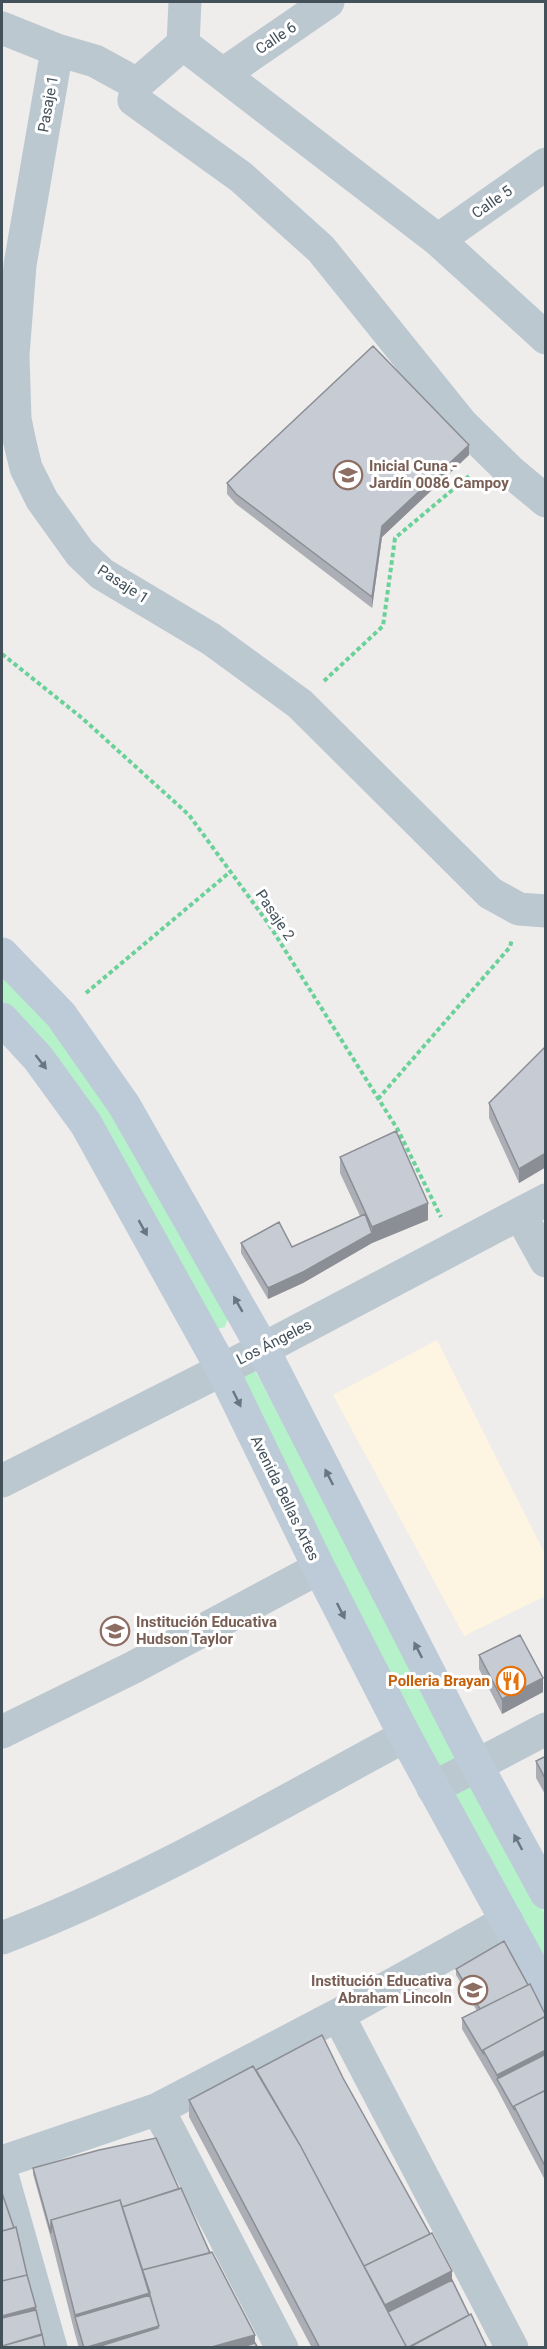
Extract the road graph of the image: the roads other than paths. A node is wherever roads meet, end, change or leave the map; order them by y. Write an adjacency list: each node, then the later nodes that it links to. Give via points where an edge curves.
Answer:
1 (185, 2): 4 (street)
2 (328, 2): 6 (street, Calle 6)
3 (2, 28): 5 (street)
4 (183, 44): 6 (street); 7 (street)
5 (57, 50): 7 (street, via 95,61); 12 (street, Pasaje 1, via 20,265 13,355 15,418 26,468 42,500 61,529 102,574 210,639 300,704 490,893)
6 (223, 74): 9 (street)
7 (137, 84): 11 (street, via 134,100 241,177 321,249 462,424)
8 (546, 164): 9 (street, Calle 5)
9 (438, 240): 10 (street)
10 (546, 338)
11 (546, 501)
12 (532, 910)
13 (2, 954): 17 (street, one-way to 13, via 124,1105 61,1014)
14 (2, 1019): 18 (street, Avenida Bellas Artes, one-way to 18, via 38,1058 86,1124)
15 (533, 1207): 16 (street); 17 (street, Los Ángeles)
16 (546, 1261)
17 (263, 1348): 18 (street, Los Ángeles); 24 (street, one-way to 17)
18 (222, 1369): 19 (street, Los Ángeles); 20 (street, Avenida Bellas Artes, one-way to 20)
19 (2, 1481)
20 (319, 1568): 22 (street); 23 (street, Avenida Bellas Artes, one-way to 23)
21 (546, 1729): 24 (street)
22 (2, 1732)
23 (405, 1736): 25 (street, Avenida Bellas Artes); 28 (street, via 218,1838 111,1891)
24 (476, 1764): 25 (street); 26 (street, one-way to 24)
25 (434, 1788): 27 (street, Avenida Bellas Artes)
26 (546, 1893)
27 (507, 1921): 29 (street, Avenida Bellas Artes); 30 (street)
28 (2, 1938)
29 (546, 1993)
30 (338, 2015): 31 (street); 36 (street)
31 (158, 2109): 32 (street); 35 (street)
32 (2, 2162)
33 (2, 2175): 34 (street)
34 (51, 2348)
35 (282, 2348)
36 (512, 2348)

